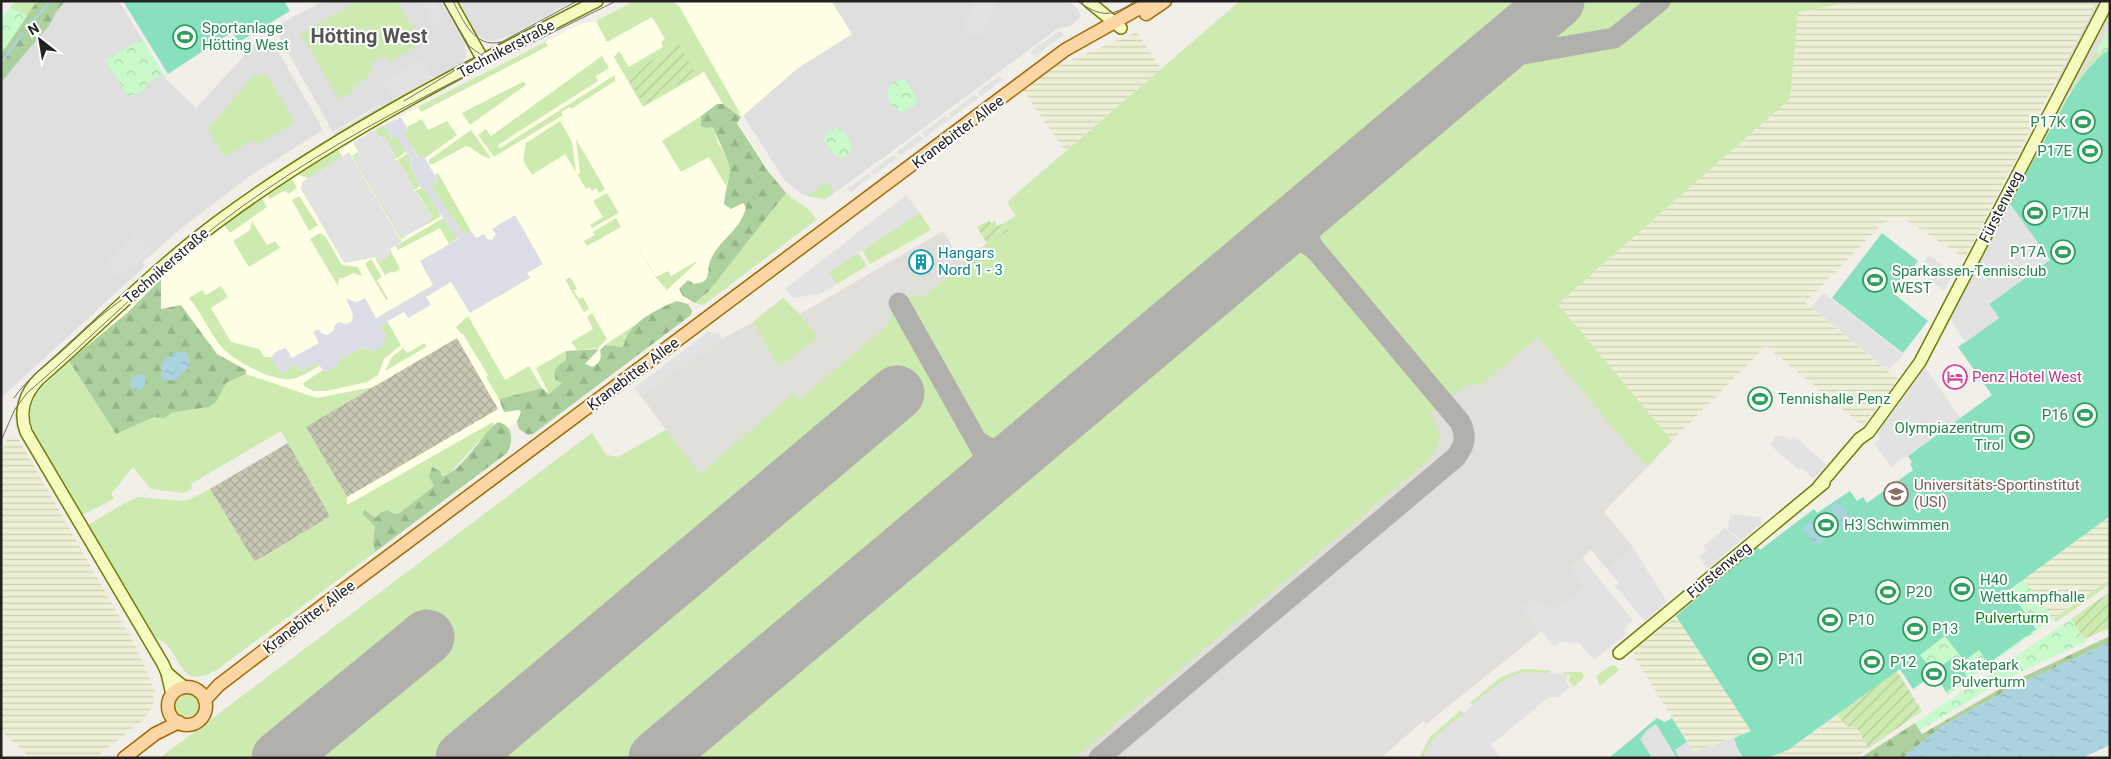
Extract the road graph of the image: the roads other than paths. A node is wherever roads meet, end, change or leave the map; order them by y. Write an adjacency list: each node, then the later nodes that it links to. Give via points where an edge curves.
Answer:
1 (450, 1): 8 (street)
2 (597, 1): 8 (street, Technikerstraße)
3 (1088, 1): 7 (street)
4 (1152, 1): 7 (main road, Kranebitter Allee)
5 (1165, 1): 7 (main road, Kranebitter Allee)
6 (2108, 1): 9 (street, Fürstenweg, via 1920,362 1869,432 1832,468 1819,486)
7 (1117, 25): 13 (main road, Kranebitter Allee, via 1048,64)
8 (483, 60): 10 (street, Technikerstraße, via 291,170 226,216 105,319 29,392 22,414 26,432)
9 (1619, 653)
10 (167, 672): 11 (street, Technikerstraße); 12 (street, Technikerstraße)
11 (184, 687): 12 (main road); 13 (main road)
12 (172, 695): 14 (main road)
13 (202, 695): 15 (main road, via 205,712 201,718 191,724)
14 (169, 711): 15 (main road); 16 (main road)
15 (179, 722): 16 (main road)
16 (155, 734): 17 (main road)
17 (124, 758)

